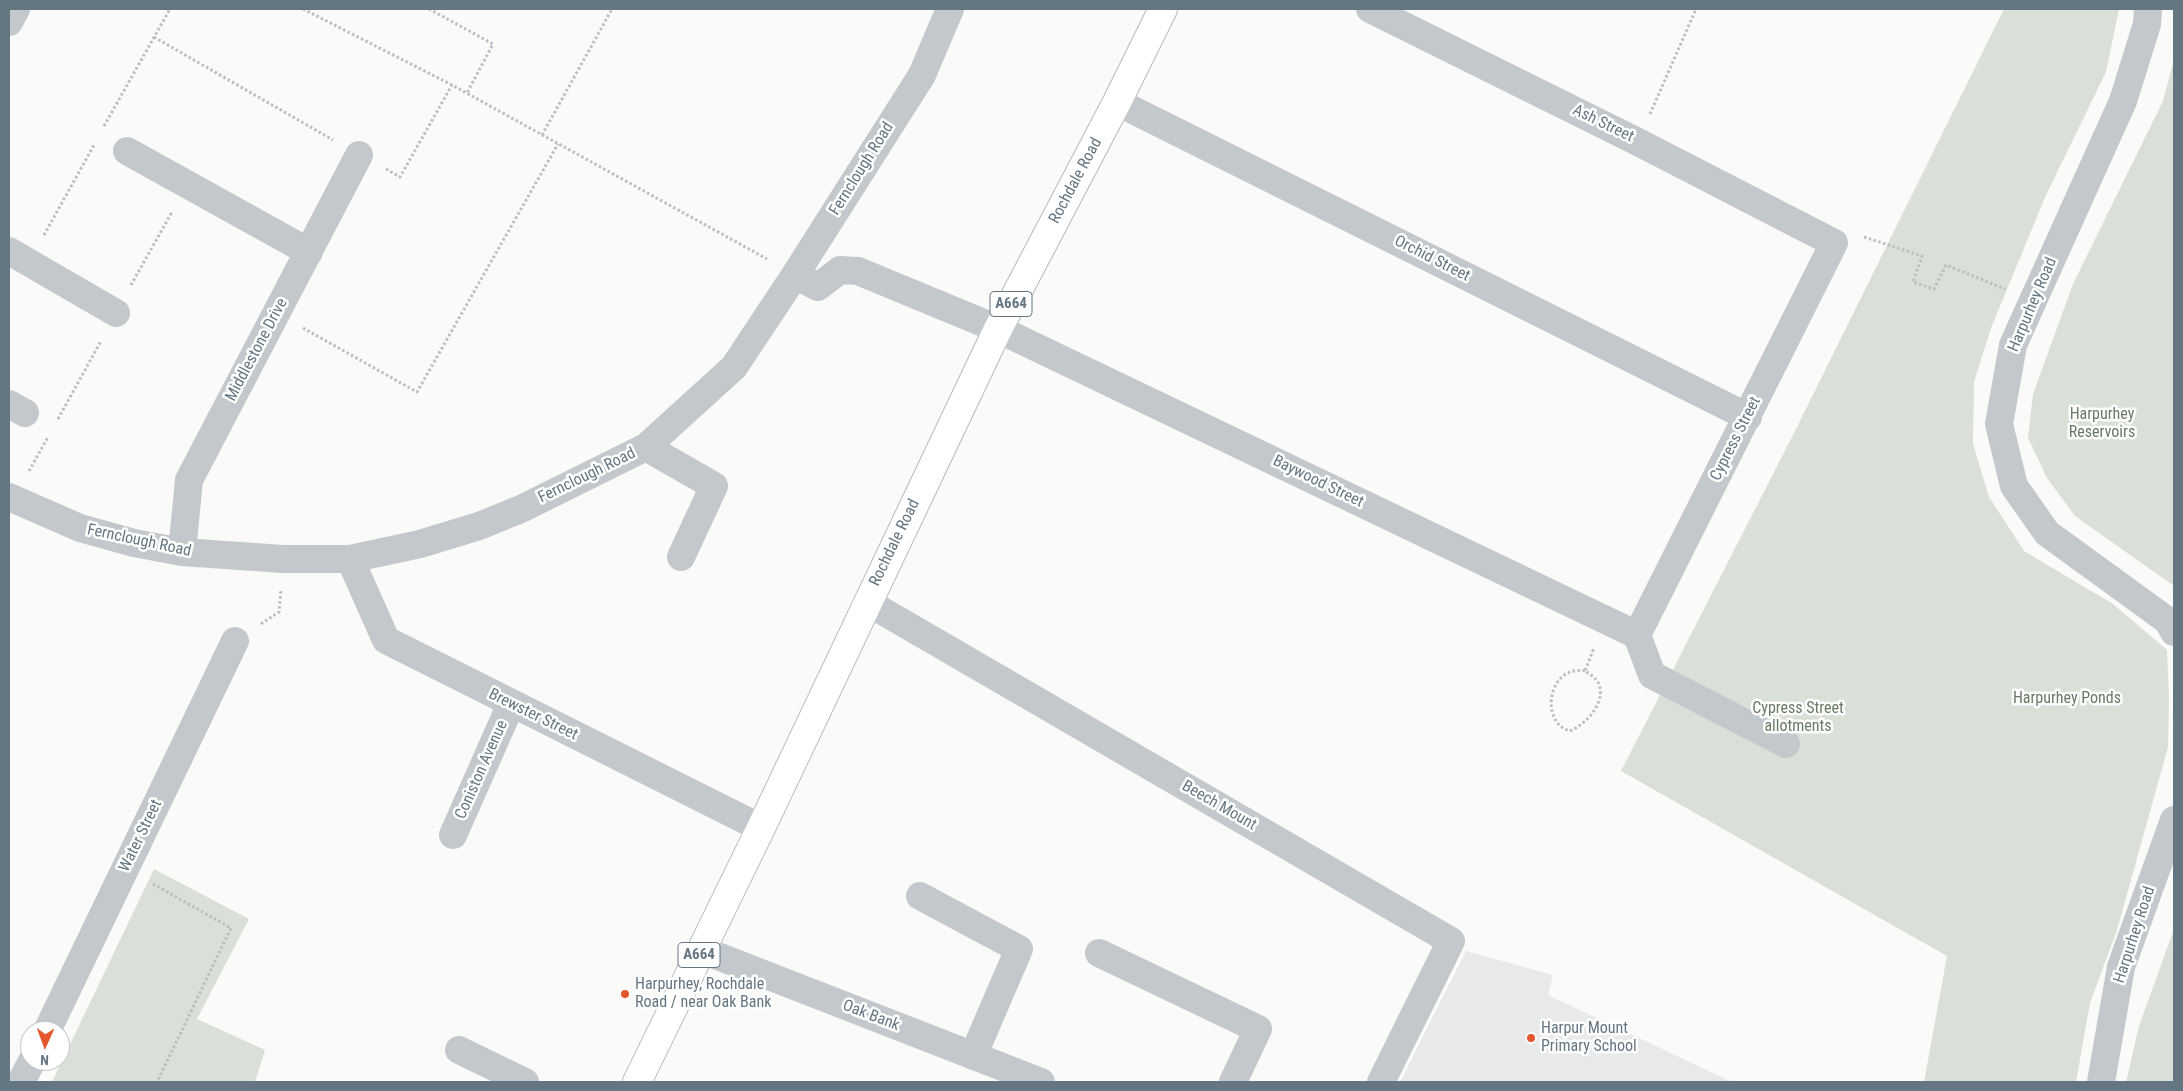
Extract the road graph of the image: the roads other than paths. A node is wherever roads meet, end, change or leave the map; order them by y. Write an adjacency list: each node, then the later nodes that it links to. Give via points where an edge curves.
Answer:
1 (16, 9): 6 (street)
2 (950, 9): 13 (street, Fernclough Road, via 922,75)
3 (1163, 9): 7 (main road, Rochdale Road / A664)
4 (1370, 9): 10 (street, Ash Street)
5 (2148, 9): 23 (street, Harpurhey Road, via 2147,24 2123,101 2013,345 1999,424 2014,486 2047,534 2168,621)
6 (9, 22)
7 (1117, 102): 15 (main road, Rochdale Road / A664); 16 (street, Orchid Street)
8 (127, 151): 12 (street)
9 (359, 155): 12 (street, Middlestone Drive)
10 (1834, 244): 16 (street, Cypress Street)
11 (9, 251): 14 (street)
12 (309, 252): 19 (street, Middlestone Drive, via 188,480)
13 (796, 275): 15 (street, Baywood Street, via 818,288 840,270 858,271); 17 (street, Fernclough Road, via 734,367)
14 (116, 313)
15 (998, 329): 22 (main road, Rochdale Road / A664); 24 (street, Baywood Street)
16 (1748, 417): 24 (street, Cypress Street)
17 (646, 447): 20 (street, via 714,486); 21 (street, Fernclough Road, via 521,509 478,526 420,544)
18 (11, 498): 19 (street, Fernclough Road, via 80,528)
19 (182, 552): 21 (street, Fernclough Road, via 283,560)
20 (680, 556)
21 (350, 559): 26 (street, Brewster Street, via 386,640)
22 (867, 602): 29 (main road, Rochdale Road / A664); 37 (street, Beech Mount, via 1451,941)
23 (2174, 632)
24 (1637, 635): 27 (street, via 1652,675)
25 (235, 641): 34 (street, Water Street)
26 (511, 704): 29 (street, Brewster Street); 30 (street, Coniston Avenue)
27 (1786, 744)
28 (2174, 820): 42 (street, Harpurhey Road, via 2121,967)
29 (761, 828): 32 (main road, Rochdale Road / A664)
30 (453, 835)
31 (920, 896): 36 (street, via 1019,949)
32 (702, 950): 36 (street, Oak Bank); 39 (main road, Rochdale Road / A664)
33 (1099, 953): 41 (street, via 1258,1029)
34 (51, 1021)
35 (458, 1050): 38 (street)
36 (973, 1056): 40 (street, Oak Bank)
37 (1385, 1074)
38 (525, 1082)
39 (637, 1082)
40 (1041, 1082)
41 (1233, 1082)
42 (2101, 1082)

